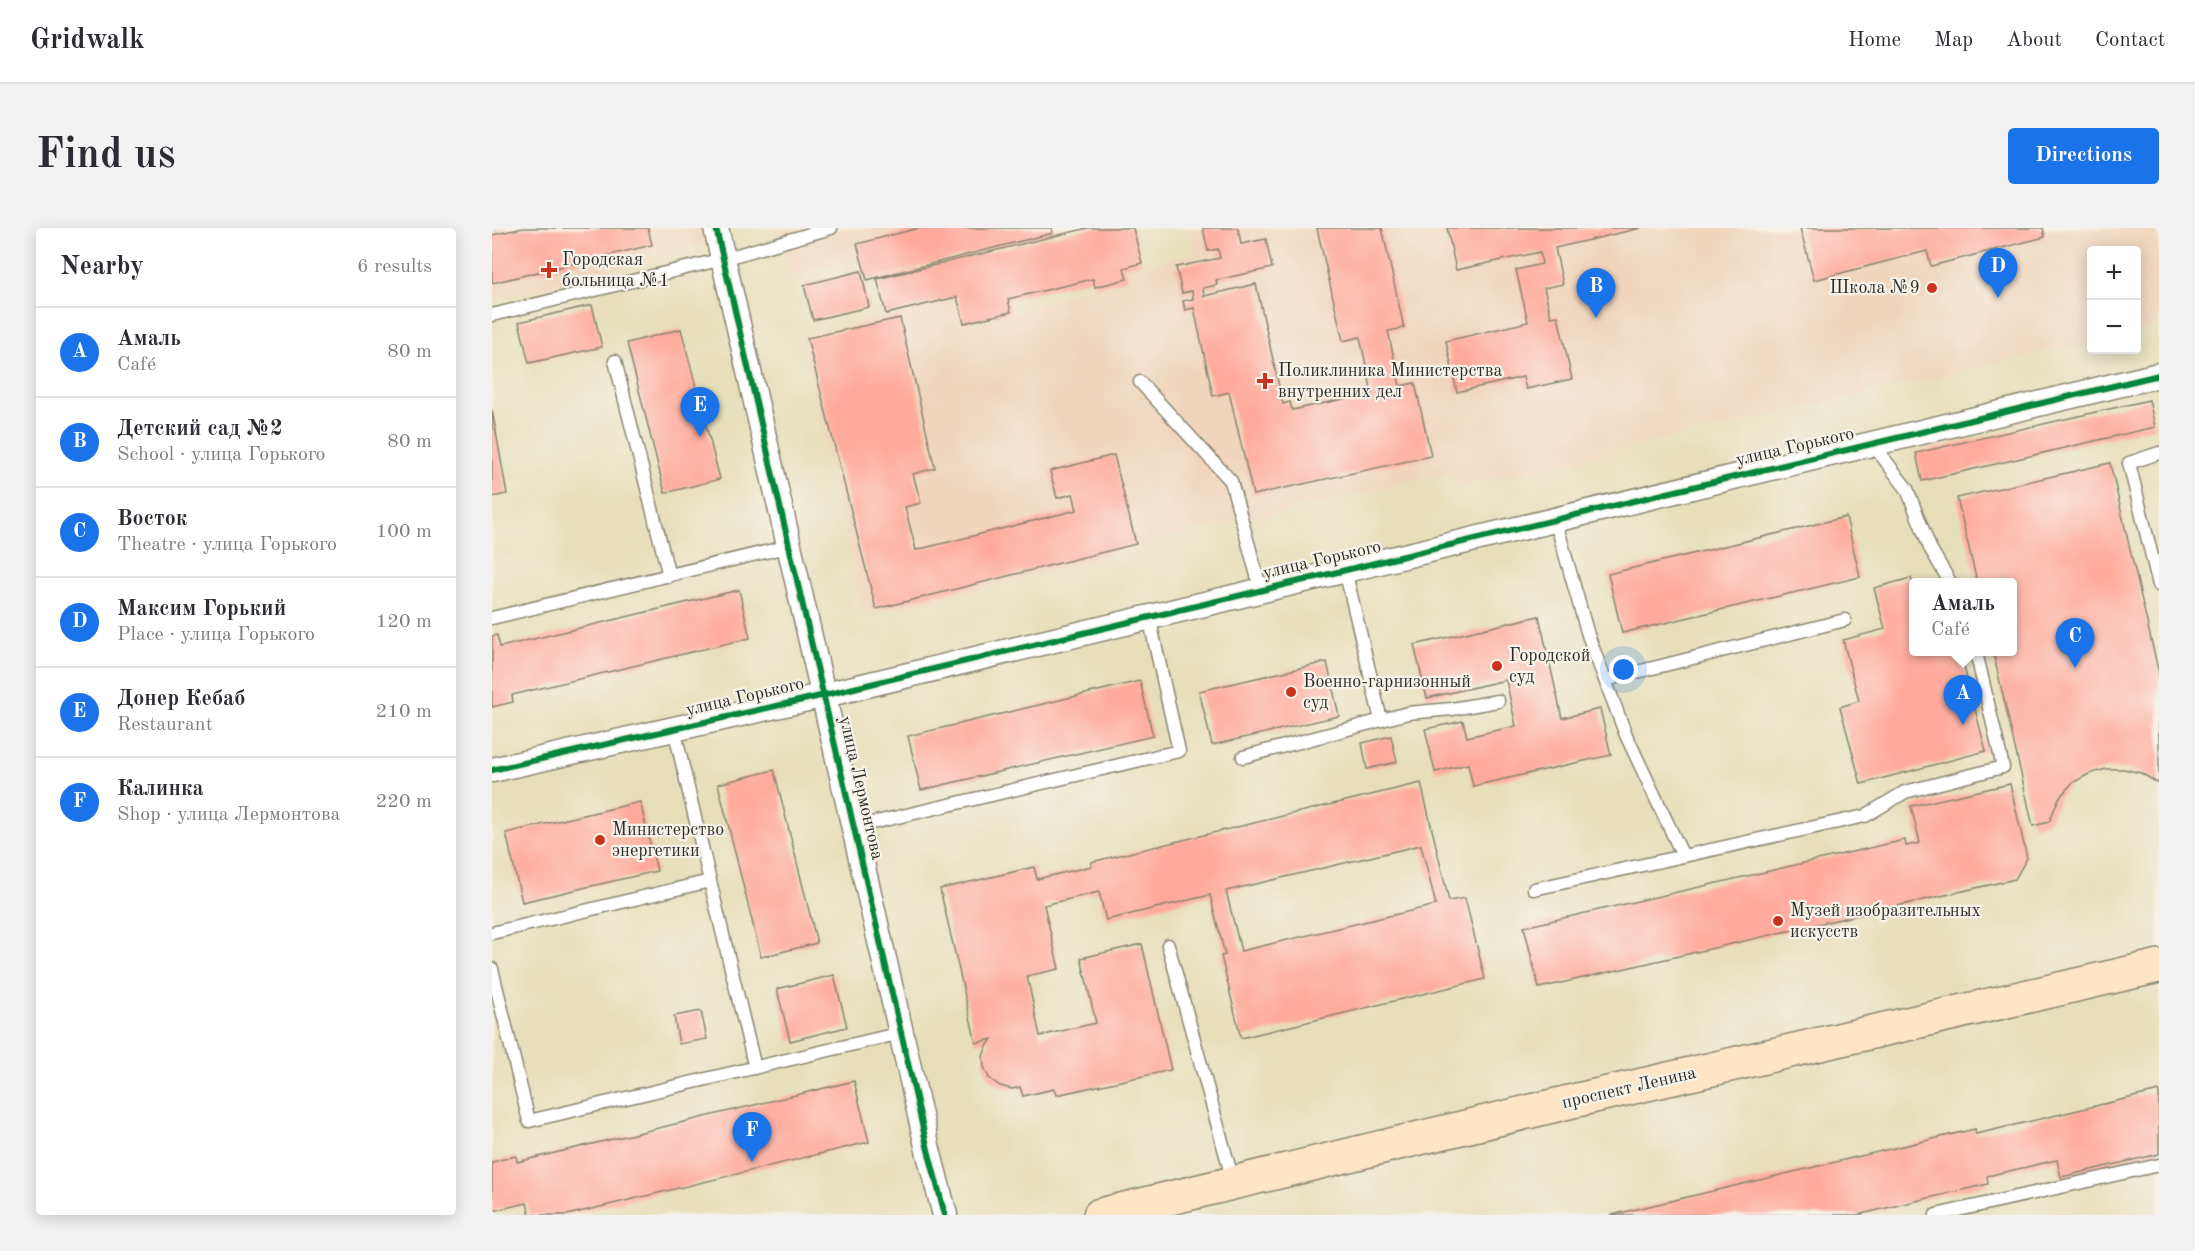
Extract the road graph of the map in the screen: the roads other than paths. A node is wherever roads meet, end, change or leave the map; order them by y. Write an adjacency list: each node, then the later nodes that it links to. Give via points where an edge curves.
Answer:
1 (716, 228): 3 (street, улица Лермонтова)
2 (831, 228): 3 (lane)
3 (723, 259): 4 (lane); 11 (street, улица Лермонтова)
4 (492, 315)
5 (615, 361): 13 (lane)
6 (2159, 375): 8 (street, улица Горького)
7 (1140, 382): 16 (lane, via 1231,481)
8 (1872, 444): 10 (street, улица Горького); 14 (lane, via 1906,489 1930,548)
9 (2159, 453): 15 (lane, via 2129,463)
10 (1555, 519): 12 (street, улица Горького); 21 (lane)
11 (790, 546): 13 (lane); 22 (street, улица Лермонтова)
12 (1346, 570): 16 (street, улица Горького); 24 (lane)
13 (669, 576): 18 (lane)
14 (1948, 578)
15 (2159, 585)
16 (1261, 590): 17 (street, улица Горького)
17 (1149, 617): 22 (street, улица Горького); 28 (lane, via 1179,751)
18 (492, 618)
19 (1845, 620): 21 (lane)
20 (1977, 656): 29 (lane, via 2003,767 1905,792 1865,816)
21 (1605, 680): 29 (lane, via 1626,735)
22 (825, 694): 25 (street, улица Горького); 28 (street, улица Лермонтова)
23 (1498, 700): 24 (lane)
24 (1381, 720): 26 (lane)
25 (674, 729): 27 (street, улица Горького); 30 (lane)
26 (1243, 757)
27 (492, 770)
28 (855, 827): 36 (street, улица Лермонтова)
29 (1683, 856): 31 (lane)
30 (710, 881): 32 (lane); 37 (lane)
31 (1534, 889)
32 (492, 933)
33 (1168, 945): 39 (lane)
34 (2159, 966): 39 (main road, проспект Ленина)
35 (492, 969): 37 (lane, via 529,1121)
36 (901, 1033): 37 (lane); 40 (street, улица Лермонтова)
37 (755, 1068)
38 (2159, 1165): 42 (lane)
39 (1234, 1182): 41 (main road, проспект Ленина)
40 (945, 1215)
41 (1100, 1215)
42 (1936, 1215)

